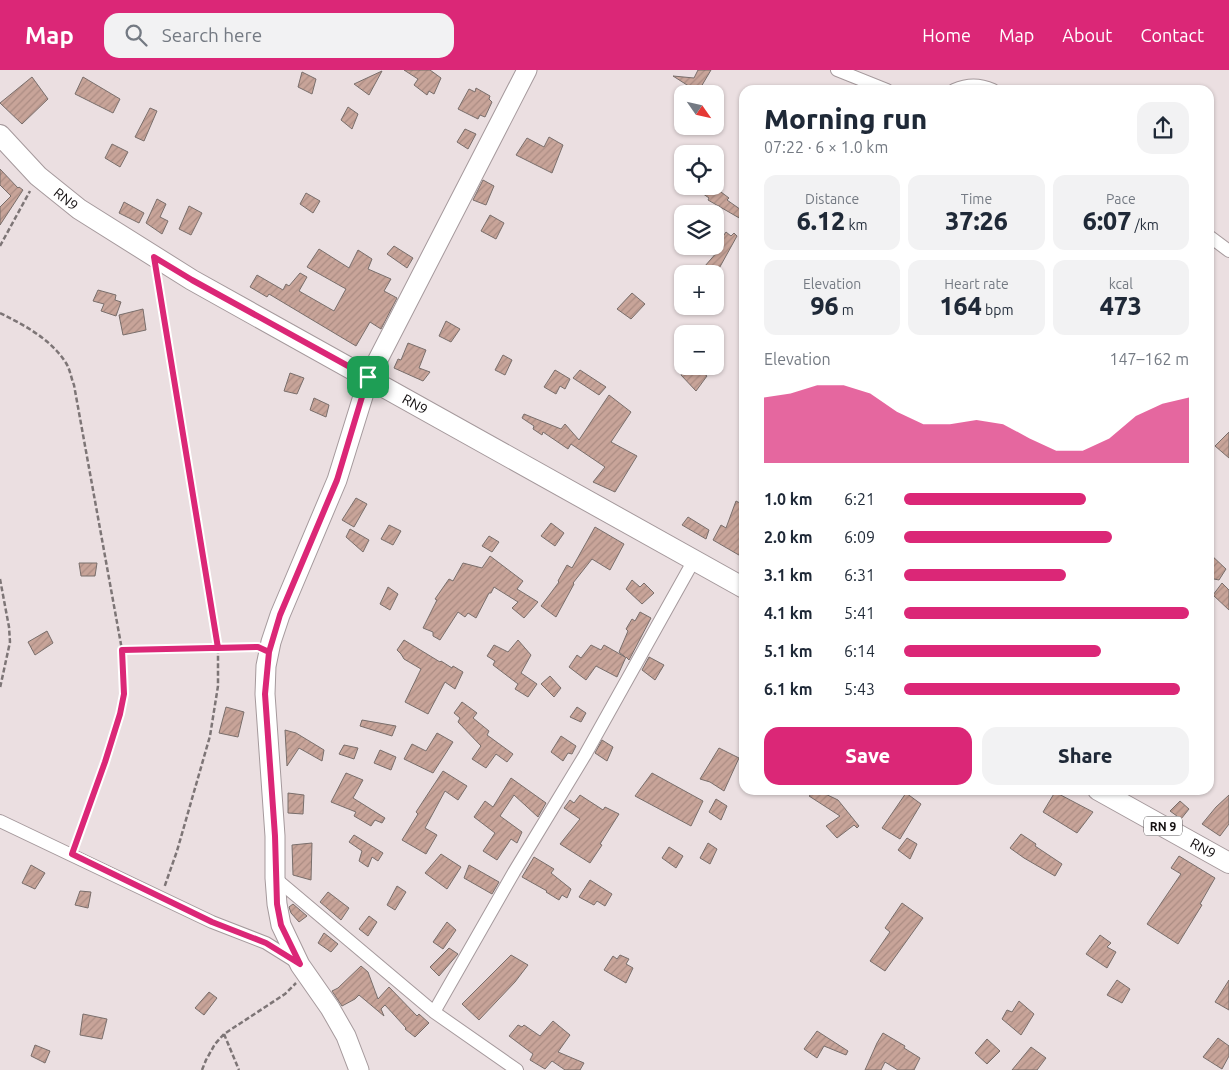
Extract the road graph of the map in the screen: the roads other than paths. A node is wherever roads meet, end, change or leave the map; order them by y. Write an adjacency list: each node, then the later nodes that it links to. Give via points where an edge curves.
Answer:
1 (527, 70): 7 (main road)
2 (838, 70): 3 (street)
3 (875, 85)
4 (0, 135): 7 (main road, RN9, via 38,176 79,209 192,280)
5 (1214, 240): 6 (street)
6 (1229, 251)
7 (368, 377): 8 (main road, RN9); 13 (main road, via 337,480 280,615 269,652 265,694)
8 (694, 560): 9 (main road, RN9); 15 (street, via 585,755)
9 (739, 585)
10 (1107, 795): 12 (main road, RN9 / RN 9)
11 (0, 821): 14 (street, via 212,922 266,943)
12 (1229, 863)
13 (275, 878): 14 (main road, via 281,925); 15 (street)
14 (300, 964): 16 (main road, via 346,1036)
15 (434, 1012): 17 (street)
16 (359, 1070)
17 (517, 1070)

